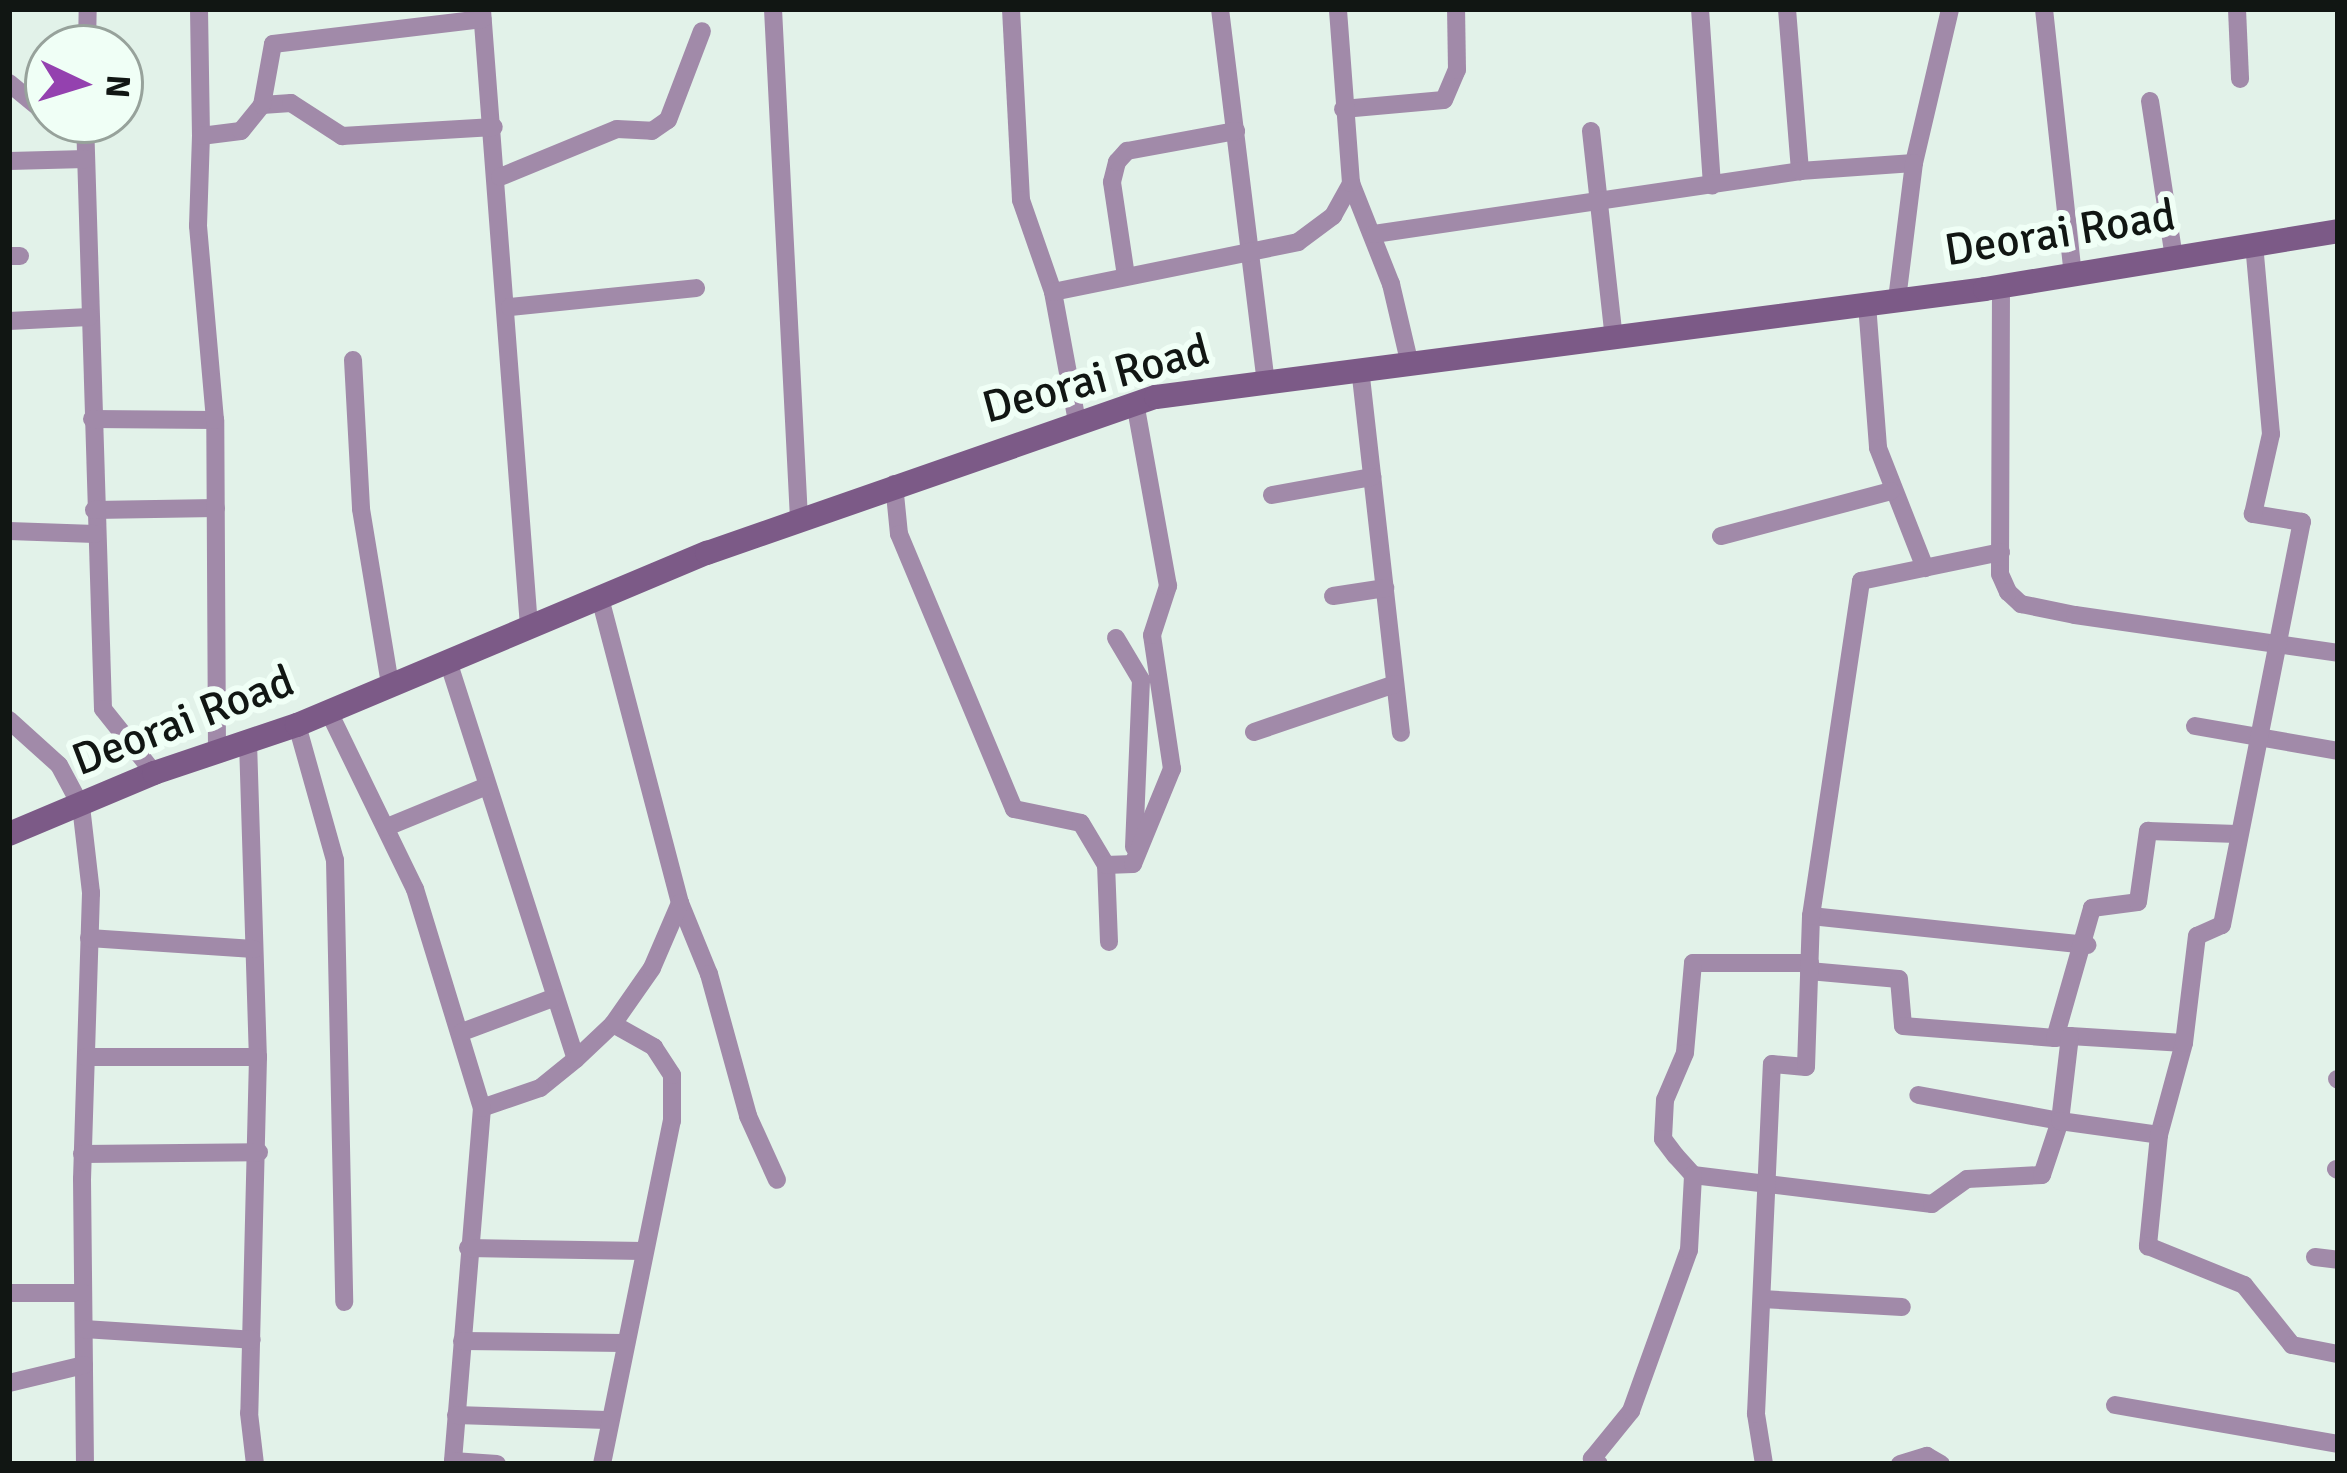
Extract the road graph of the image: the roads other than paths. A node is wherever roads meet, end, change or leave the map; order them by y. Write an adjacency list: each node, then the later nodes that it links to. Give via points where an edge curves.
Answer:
1 (199, 9): 21 (street)
2 (773, 9): 61 (street)
3 (1012, 9): 40 (street, via 1022,200)
4 (1220, 9): 19 (street)
5 (1338, 9): 17 (street)
6 (1456, 9): 17 (street, via 1456,70 1444,100)
7 (1700, 9): 29 (street)
8 (1787, 9): 26 (street)
9 (1950, 9): 25 (street)
10 (2044, 9): 36 (street)
11 (2237, 9): 14 (street)
12 (483, 14): 16 (street, via 272,44); 18 (street)
13 (702, 31): 27 (street, via 668,120 652,131 617,129)
14 (2240, 79)
15 (2150, 101): 35 (street)
16 (262, 105): 18 (street, via 291,103 342,136); 21 (street, via 241,131)
17 (1343, 109): 28 (street)
18 (494, 127): 27 (street)
19 (1236, 131): 34 (street); 37 (street, via 1127,152 1117,162 1112,182)
20 (1592, 131): 30 (street)
21 (201, 136): 53 (street, via 198,226)
22 (86, 144): 23 (street)
23 (86, 159): 24 (street); 44 (street)
24 (9, 161)
25 (1914, 164): 26 (street); 41 (street)
26 (1800, 171): 29 (street)
27 (500, 177): 43 (street)
28 (1351, 184): 32 (street); 34 (street, via 1333,216 1298,242)
29 (1712, 186): 30 (street)
30 (1600, 203): 32 (street); 46 (street)
31 (2338, 231): 33 (street, Deorai Road)
32 (1374, 234): 48 (street)
33 (2254, 245): 35 (street, Deorai Road); 72 (street, via 2271,434 2253,514 2302,522)
34 (1250, 250): 37 (street); 50 (street)
35 (2174, 258): 36 (street, Deorai Road)
36 (2073, 275): 38 (street, Deorai Road)
37 (1126, 276): 40 (street)
38 (2001, 287): 41 (street, Deorai Road); 65 (street)
39 (696, 288): 43 (street)
40 (1053, 292): 54 (street)
41 (1897, 300): 42 (street, Deorai Road)
42 (1867, 304): 46 (street, Deorai Road); 57 (street, via 1878,448)
43 (510, 307): 70 (street)
44 (89, 317): 45 (street); 52 (street)
45 (9, 321)
46 (1614, 338): 48 (street, Deorai Road)
47 (353, 359): 75 (street, via 361,508)
48 (1409, 362): 49 (street, Deorai Road)
49 (1360, 368): 50 (street, Deorai Road); 55 (street)
50 (1266, 381): 51 (street, Deorai Road)
51 (1135, 403): 54 (street, Deorai Road); 93 (street, via 1168,586 1152,635 1172,769)
52 (92, 419): 53 (street); 60 (street)
53 (215, 420): 59 (street)
54 (1077, 421): 56 (street, Deorai Road)
55 (1372, 477): 58 (street); 67 (street)
56 (894, 484): 61 (street, Deorai Road); 94 (street, via 899,534 1014,809 1081,823)
57 (1892, 491): 64 (street); 66 (street)
58 (1272, 495)
59 (216, 508): 60 (street); 86 (street)
60 (94, 510): 63 (street)
61 (799, 519): 69 (street, Deorai Road)
62 (9, 531): 63 (street)
63 (95, 534): 87 (street, via 103,709)
64 (1721, 536)
65 (2001, 552): 66 (street); 72 (street, via 2000,574 2020,604)
66 (1925, 568): 96 (street, via 1861,581)
67 (1384, 588): 68 (street); 76 (street)
68 (1333, 596)
69 (600, 598): 70 (street, Deorai Road); 95 (street)
70 (530, 627): 74 (street, Deorai Road)
71 (1116, 638): 93 (street, via 1141,680)
72 (2281, 642): 73 (street); 83 (street)
73 (2338, 653)
74 (448, 661): 75 (street, Deorai Road); 88 (street)
75 (390, 684): 77 (street, Deorai Road)
76 (1395, 684): 81 (street); 82 (street)
77 (328, 710): 79 (street, Deorai Road); 90 (street)
78 (9, 720): 89 (street, via 58,765)
79 (297, 725): 84 (street, Deorai Road); 126 (street, via 335,860)
80 (2195, 726): 83 (street)
81 (1254, 732)
82 (1401, 733)
83 (2256, 739): 85 (street); 92 (street)
84 (248, 742): 86 (street, Deorai Road); 100 (street)
85 (2338, 751)
86 (217, 754): 87 (street, Deorai Road)
87 (154, 773): 89 (street, Deorai Road)
88 (487, 787): 90 (street); 102 (street)
89 (80, 806): 91 (street, Deorai Road); 97 (street)
90 (387, 827): 104 (street)
91 (9, 834)
92 (2237, 834): 99 (street, via 2148,831 2138,902 2094,904); 106 (street, via 2222,925 2198,936)
93 (1133, 864): 94 (street)
94 (1106, 865): 98 (street)
95 (680, 903): 103 (street, via 652,968); 117 (street, via 709,974 748,1116)
96 (1811, 916): 99 (street); 101 (street)
97 (89, 938): 100 (street); 107 (street)
98 (1108, 942)
99 (2087, 945): 105 (street, via 2063,991)
100 (254, 949): 108 (street)
101 (1809, 967): 105 (street, via 1899,980 1906,988 1904,1026); 116 (street, via 1693,963 1685,1053 1665,1100 1663,1139); 118 (street, via 1806,1067 1772,1064)
102 (553, 998): 104 (street); 109 (street)
103 (613, 1024): 109 (street); 120 (street, via 654,1048 672,1075 672,1121)
104 (462, 1032): 111 (street)
105 (2063, 1037): 106 (street); 112 (street)
106 (2184, 1043): 113 (street)
107 (86, 1057): 108 (street); 115 (street)
108 (258, 1057): 114 (street)
109 (576, 1059): 111 (street, via 540,1088)
110 (1918, 1095): 112 (street)
111 (482, 1108): 119 (street)
112 (2060, 1121): 113 (street); 118 (street, via 2042,1175 1967,1179 1933,1204)
113 (2159, 1135): 132 (street, via 2148,1246 2244,1285 2292,1345)
114 (259, 1152): 115 (street); 129 (street)
115 (82, 1154): 124 (street)
116 (1693, 1175): 118 (street); 144 (street, via 1689,1250 1631,1411 1592,1459)
117 (777, 1180)
118 (1766, 1188): 125 (street)
119 (468, 1248): 120 (street); 130 (street)
120 (644, 1251): 131 (street)
121 (2315, 1257): 122 (street)
122 (2338, 1260)
123 (9, 1293): 124 (street)
124 (83, 1293): 128 (street)
125 (1762, 1299): 127 (street); 145 (street, via 1756,1414)
126 (344, 1302)
127 (1902, 1307)
128 (84, 1329): 129 (street); 133 (street)
129 (252, 1340): 141 (street)
130 (462, 1341): 131 (street); 136 (street)
131 (623, 1343): 137 (street)
132 (2338, 1354)
133 (84, 1365): 134 (street); 140 (street)
134 (9, 1383)
135 (2116, 1405): 138 (street)
136 (456, 1415): 137 (street); 139 (street)
137 (606, 1420): 143 (street)
138 (2338, 1444)
139 (453, 1462): 142 (street)
140 (86, 1464)
141 (255, 1464)
142 (497, 1464)
143 (602, 1464)
144 (1599, 1464)
145 (1764, 1464)
146 (1900, 1464): 147 (street, via 1927,1456)
147 (1941, 1464)

